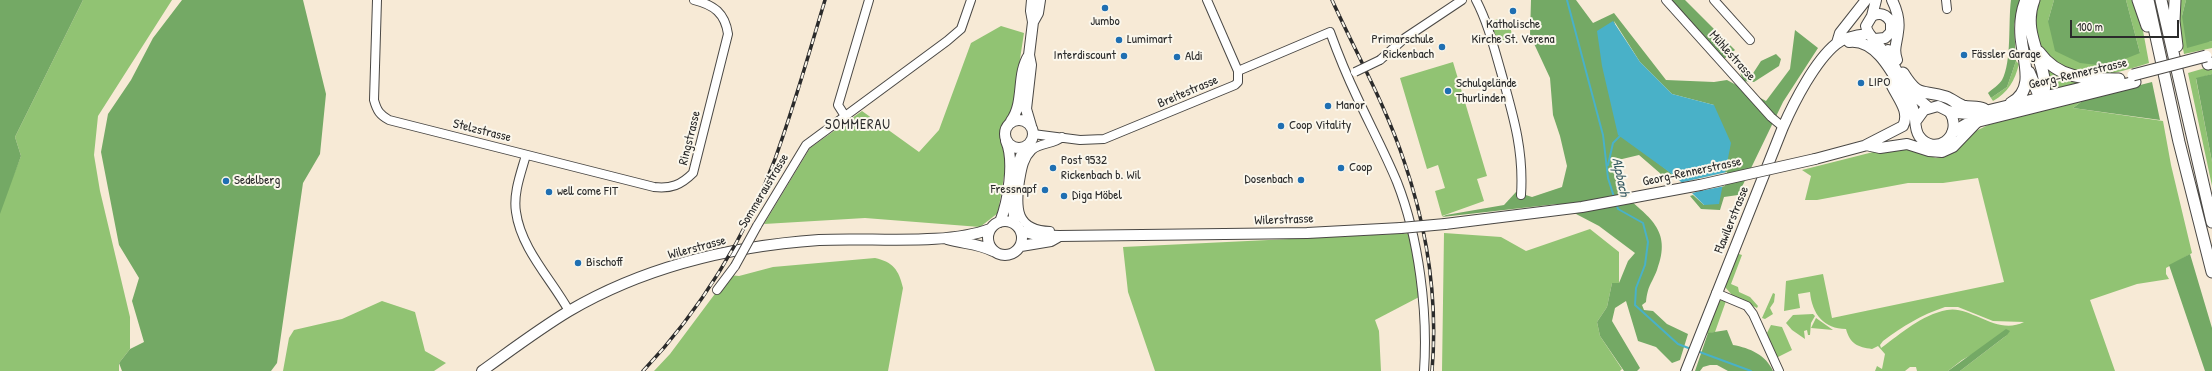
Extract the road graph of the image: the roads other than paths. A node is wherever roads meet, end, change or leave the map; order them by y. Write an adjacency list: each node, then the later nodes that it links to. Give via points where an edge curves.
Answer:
1 (377, 0): 63 (street, Stelzstrasse, via 374,100 381,116)
2 (694, 0): 63 (street, Ringstrasse, via 716,8 726,22 728,34 697,162 693,174 686,181 678,186 654,187)
3 (869, 0): 50 (street, via 838,105)
4 (971, 0): 50 (street, Sommeraustrasse, via 961,29)
5 (1032, 0): 26 (main road)
6 (1040, 0): 26 (main road, via 1038,13)
7 (1207, 0): 36 (street)
8 (1462, 0): 38 (street, bridge, via 1405,38 1380,60)
9 (1476, 0): 64 (street, via 1489,31 1517,131 1523,168)
10 (1666, 0): 54 (street, Mühlestrasse, via 1771,117)
11 (1714, 0): 29 (street)
12 (1866, 0): 30 (main road, Flawilerstrasse, via 1851,17)
13 (1876, 0): 25 (main road)
14 (1880, 0): 24 (main road)
15 (1892, 0): 37 (main road, via 1898,19 1895,54)
16 (1946, 0): 23 (street)
17 (2026, 0): 33 (highway, via 2021,34)
18 (2034, 0): 31 (highway, via 2030,19)
19 (2138, 0): 39 (highway)
20 (2148, 0): 39 (highway)
21 (2161, 0): 42 (highway)
22 (2175, 0): 42 (highway, via 2176,36 2184,78)
23 (1947, 9)
24 (1884, 15): 25 (main road); 28 (main road, via 1891,22 1891,32)
25 (1872, 16): 27 (main road)
26 (1033, 22): 32 (main road)
27 (1870, 33): 28 (main road, via 1882,39); 30 (main road); 35 (main road, via 1887,58)
28 (1888, 36): 46 (main road, via 1889,52 1900,76 1912,94)
29 (1750, 40)
30 (1838, 40): 35 (main road, via 1864,43 1877,53); 54 (main road, Flawilerstrasse, via 1800,92)
31 (2034, 45): 40 (highway, via 2047,63 2061,72 2076,77); 43 (highway, via 2044,79)
32 (1029, 55): 51 (main road, via 1024,63 1016,114); 55 (main road, via 1031,65 1026,109)
33 (2025, 59): 43 (highway, via 2035,88); 45 (highway, via 2026,88 2019,98)
34 (2210, 59): 41 (highway, Georg-Rennerstrasse, bridge)
35 (1887, 68): 52 (main road, via 1912,106); 61 (main road, via 1888,77 1905,110 1906,121 1903,126)
36 (1238, 71): 38 (street, via 1330,32); 57 (street, Breitestrasse, via 1236,85 1116,135 1092,140)
37 (1903, 73): 48 (highway, via 1915,90 1923,94 1945,97 1964,106 1978,106)
38 (1348, 77): 79 (street, via 1398,184 1414,233 1425,331)
39 (2165, 78): 74 (highway)
40 (2119, 79): 41 (highway, Georg-Rennerstrasse); 43 (highway, Georg-Rennerstrasse)
41 (2134, 79): 44 (highway, Georg-Rennerstrasse)
42 (2181, 94): 67 (highway)
43 (2041, 97): 44 (highway); 45 (highway, Georg-Rennerstrasse); 47 (highway, via 2035,106)
44 (2060, 101): 47 (highway, Georg-Rennerstrasse)
45 (2003, 106): 48 (highway, Georg-Rennerstrasse)
46 (1928, 107): 49 (main road, via 1938,106); 52 (main road, via 1920,113)
47 (2030, 108): 53 (highway, Georg-Rennerstrasse)
48 (1987, 110): 49 (highway, Georg-Rennerstrasse, via 1966,115)
49 (1950, 112): 56 (main road, via 1954,122)
50 (845, 116): 75 (street, Sommeraustrasse, bridge, via 806,145 735,266)
51 (1011, 121): 55 (main road, via 1023,120); 59 (main road, via 1005,129)
52 (1916, 124): 58 (main road); 60 (main road, Georg-Rennerstrasse)
53 (1975, 125): 56 (highway, Georg-Rennerstrasse, via 1963,125); 61 (main road, via 1953,147 1942,152 1907,144 1880,148)
54 (1783, 127): 76 (main road, Flawilerstrasse)
55 (1032, 130): 57 (street, Breitestrasse); 62 (main road, via 1030,143)
56 (1953, 132): 58 (main road, via 1947,140 1938,144)
57 (1062, 137): 70 (street, Breitestrasse, via 1056,142 1032,150 1022,169 1017,198 1019,214 1027,224)
58 (1923, 140): 60 (main road, Georg-Rennerstrasse)
59 (1006, 141): 62 (main road, via 1016,148); 66 (main road, via 1010,149 1011,162 1006,202)
60 (1878, 142): 61 (main road, Georg-Rennerstrasse)
61 (1866, 145): 65 (main road, Georg-Rennerstrasse, bridge, via 1815,159 1639,197)
62 (1026, 146): 68 (main road, via 1019,157 1016,172 1013,206)
63 (526, 155): 77 (street, Stelzstrasse, via 516,196 519,225 545,274)
64 (1521, 195)
65 (1509, 217): 70 (main road, Wilerstrasse, bridge, via 1401,228 1292,233)
66 (1000, 222): 68 (main road, via 1005,221); 69 (main road)
67 (2212, 222)
68 (1018, 228): 70 (main road, Wilerstrasse, via 1036,235); 72 (main road)
69 (990, 229): 71 (main road, Wilerstrasse, via 976,234); 73 (main road, via 988,241)
70 (1059, 236): 72 (main road, Wilerstrasse, via 1051,241)
71 (945, 238): 73 (main road, Wilerstrasse, via 960,243 979,244); 77 (main road, Wilerstrasse, via 768,244 724,253 647,276)
72 (1021, 246): 73 (main road, via 1008,256)
73 (993, 251)
74 (2212, 272)
75 (717, 290)
76 (1716, 293): 80 (main road, Flawilerstrasse); 81 (street, via 1747,306)
77 (569, 311): 78 (main road, Wilerstrasse)
78 (482, 371)
79 (1424, 371)
80 (1686, 371)
81 (1778, 371)

